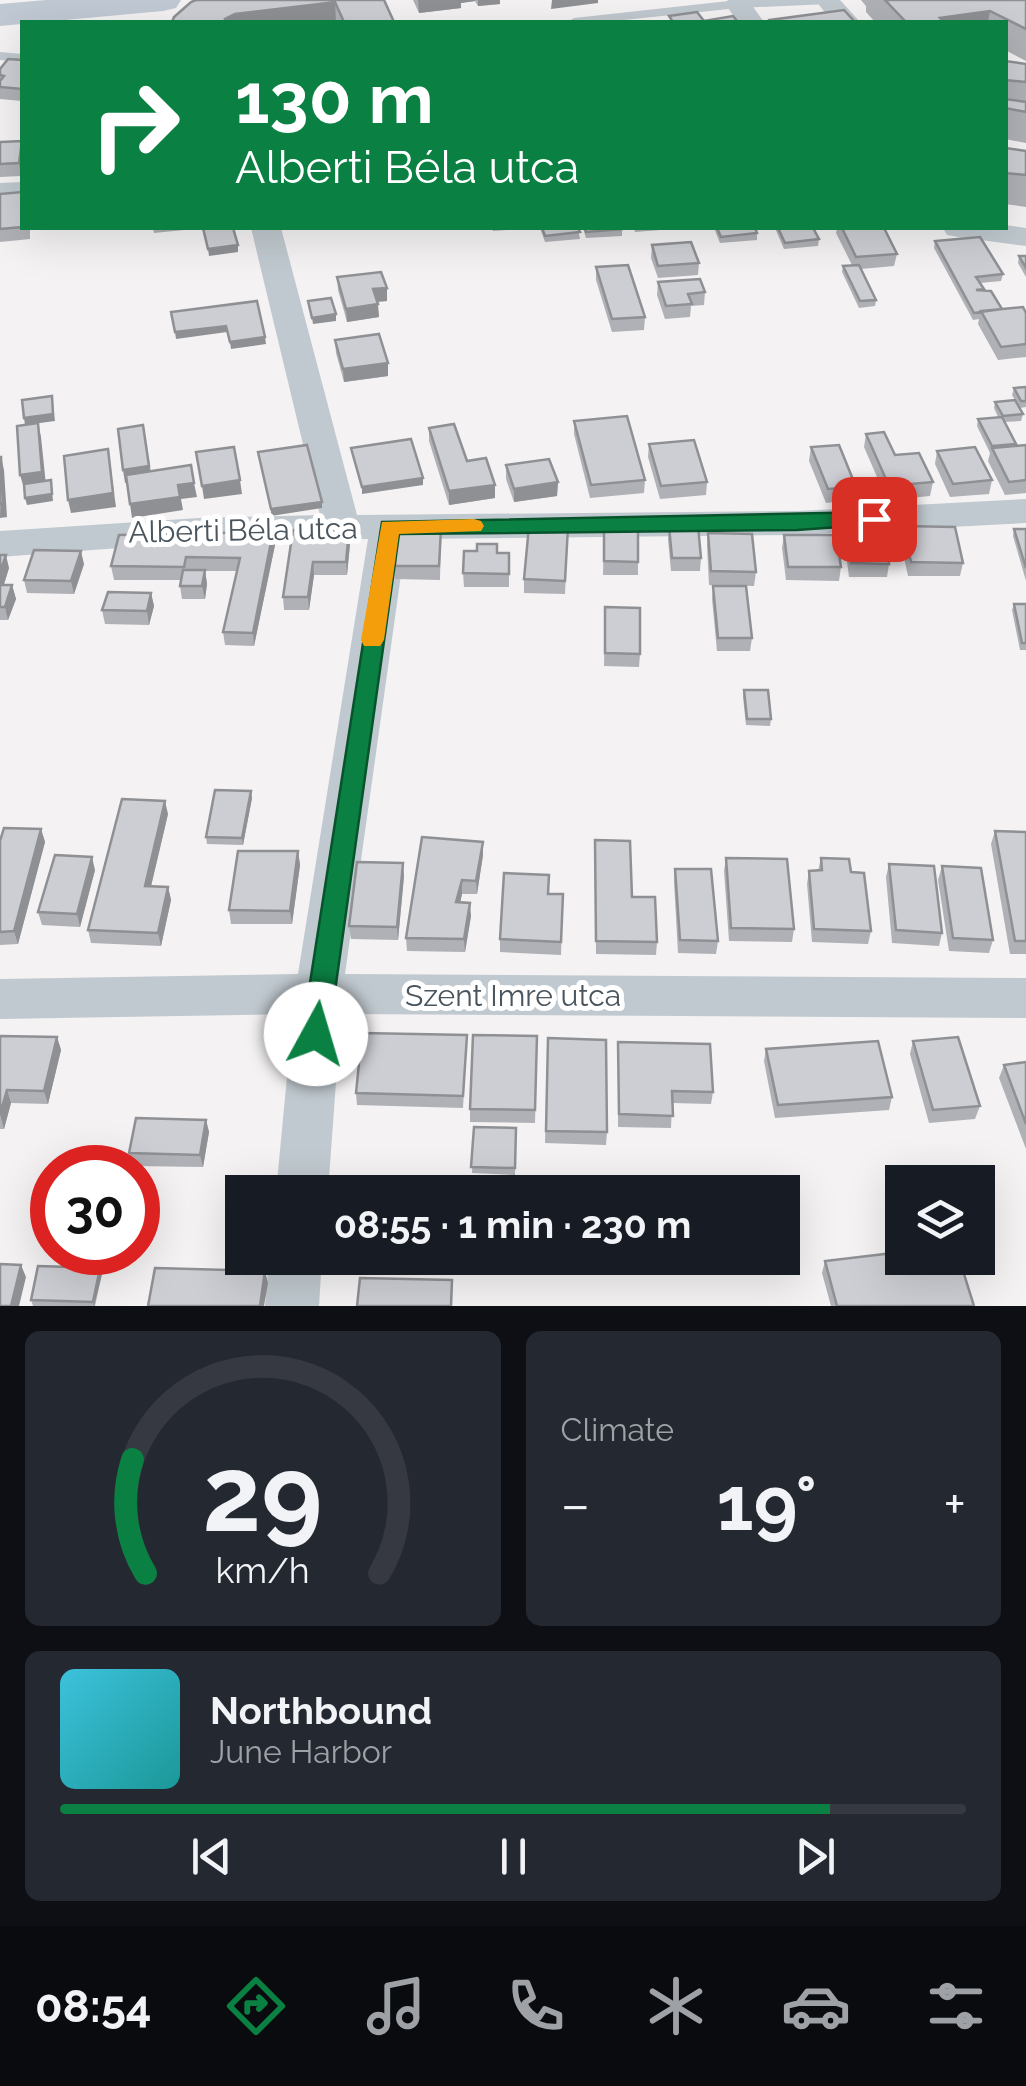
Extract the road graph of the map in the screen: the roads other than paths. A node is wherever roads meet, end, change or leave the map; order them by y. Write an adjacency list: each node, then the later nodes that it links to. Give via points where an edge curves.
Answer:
1 (162, 0): 5 (street)
2 (828, 0): 4 (lane); 7 (street)
3 (25, 10): 5 (street)
4 (745, 13): 6 (lane)
5 (84, 16)
6 (612, 20)
7 (845, 20)
8 (267, 230): 12 (street)
9 (973, 230): 10 (street)
10 (1026, 237)
11 (1026, 510): 13 (street, Alberti Béla utca, via 797,523)
12 (341, 526): 13 (street, Alberti Béla utca); 14 (street, Alberti Béla utca, via 107,533)
13 (390, 527): 15 (street)
14 (0, 544)
15 (319, 994): 16 (street, Szent Imre utca); 17 (street, Szent Imre utca); 18 (street)
16 (1026, 998)
17 (0, 999)
18 (303, 1175)
19 (295, 1275): 20 (street)
20 (292, 1306)

